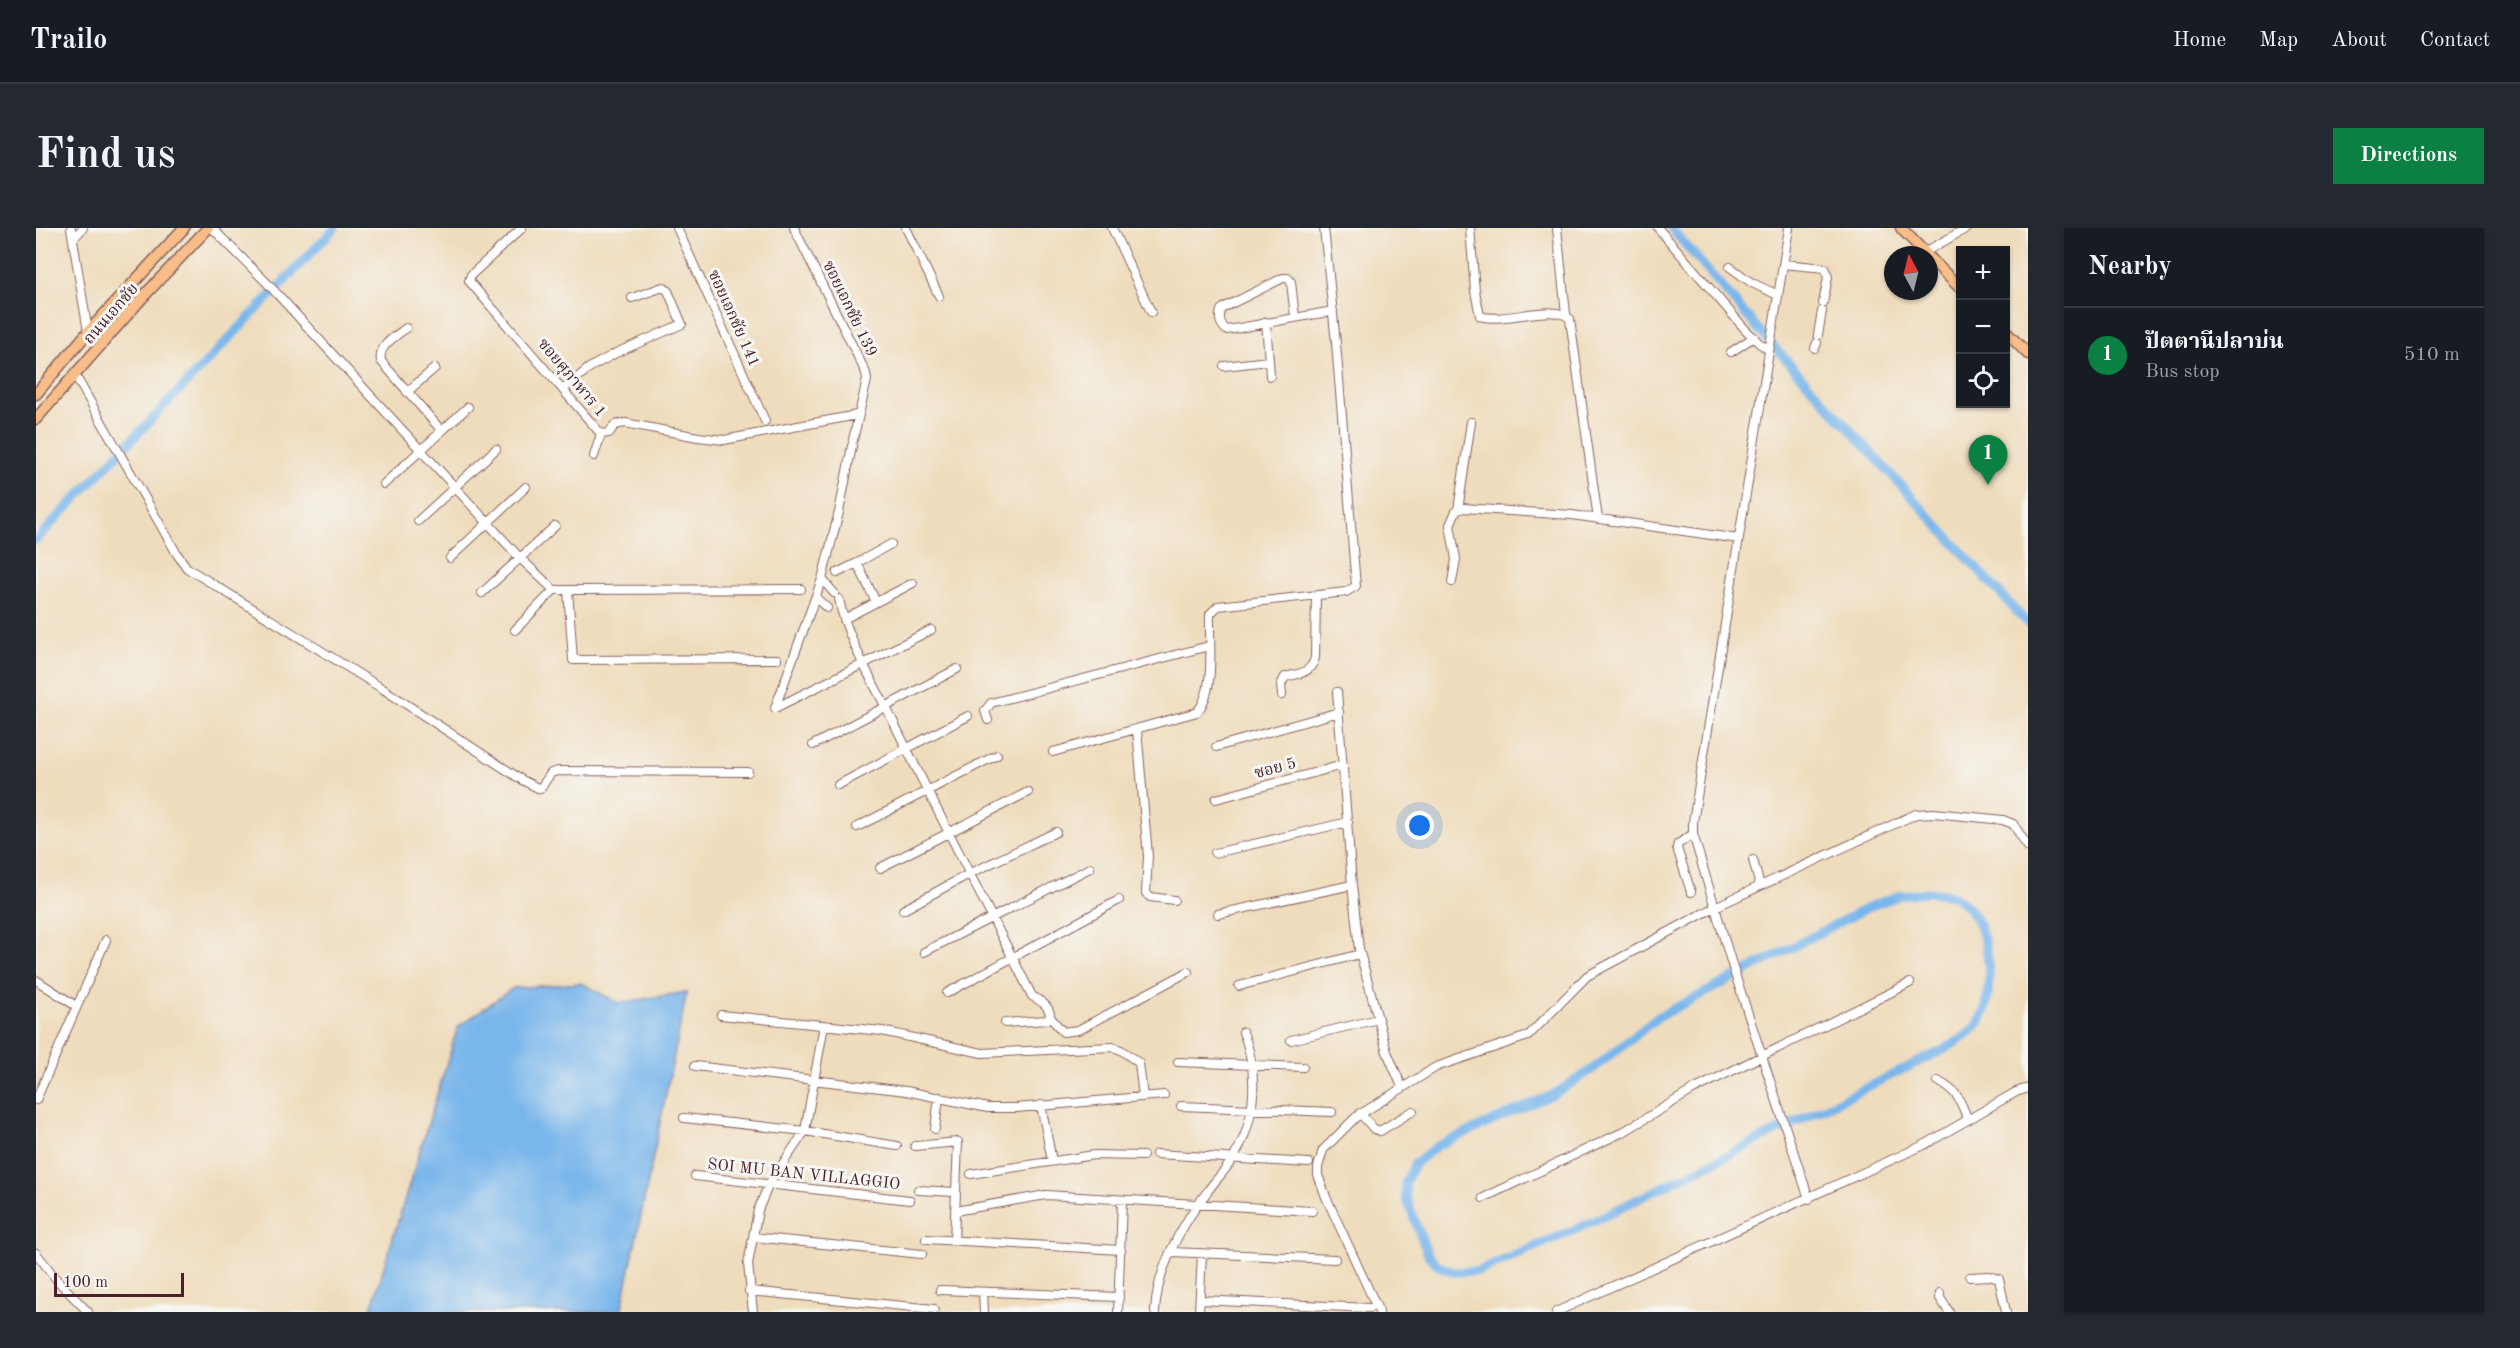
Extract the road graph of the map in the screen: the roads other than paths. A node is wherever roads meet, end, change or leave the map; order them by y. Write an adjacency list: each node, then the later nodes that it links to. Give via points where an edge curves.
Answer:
1 (72, 228): 17 (street)
2 (83, 228): 17 (street)
3 (210, 228): 38 (main road, ถนนเอกชัย); 57 (street, via 268,284)
4 (522, 228): 46 (street, ซอยศุภาหาร 1, via 469,281)
5 (678, 228): 52 (street, ซอยเอกชัย 141)
6 (794, 228): 50 (street, ซอยเอกชัย 139, via 866,373)
7 (906, 228): 25 (street)
8 (1112, 228): 28 (street)
9 (1324, 228): 27 (street)
10 (1470, 228): 29 (street, via 1480,316)
11 (1557, 228): 29 (street)
12 (1658, 228): 35 (street)
13 (1789, 228): 20 (street)
14 (1901, 228): 18 (main road)
15 (1967, 228): 19 (street)
16 (181, 229): 33 (main road, ถนนเอกชัย)
17 (73, 239): 33 (street)
18 (1918, 246)
19 (1938, 248)
20 (1783, 264): 24 (street); 36 (street, via 1825,268 1828,277)
21 (1938, 266): 23 (main road)
22 (1730, 267): 24 (street)
23 (1956, 284)
24 (1778, 295): 37 (street)
25 (939, 296)
26 (632, 298): 46 (street, via 663,287 682,324 616,353 589,368)
27 (1333, 311): 30 (street); 80 (street, via 1358,580 1353,590)
28 (1151, 312)
29 (1566, 314): 63 (street, via 1570,320)
30 (1295, 317): 31 (street); 31 (street, via 1288,278 1276,280 1221,310 1221,325 1226,330)
31 (1266, 322): 41 (street)
32 (406, 328): 47 (street, via 380,353 381,361)
33 (88, 332): 38 (main road); 48 (main road, ถนนเอกชัย)
34 (2010, 336): 40 (main road)
35 (1754, 338): 37 (street); 39 (street)
36 (1817, 342)
37 (1770, 348): 67 (street)
38 (98, 350): 44 (main road, ถนนเอกชัย)
39 (1731, 352)
40 (2028, 354)
41 (1269, 361): 42 (street); 45 (street)
42 (1224, 366)
43 (435, 368): 47 (street)
44 (75, 375): 51 (main road, ถนนเอกชัย); 103 (street, via 177,554 192,573 540,789 551,773 558,771)
45 (1270, 376)
46 (564, 389): 55 (street, ซอยศุภาหาร 1)
47 (407, 392): 54 (street)
48 (36, 394)
49 (468, 406): 54 (street)
50 (857, 415): 55 (street, ซอยศุภาหาร 1, via 724,440 625,423); 73 (street, ซอยเอกชัย 139)
51 (36, 419)
52 (765, 421)
53 (1471, 422): 62 (street)
54 (441, 430): 57 (street)
55 (601, 434): 58 (street)
56 (496, 449): 60 (street)
57 (422, 451): 59 (street); 60 (street)
58 (594, 456)
59 (384, 484)
60 (454, 487): 64 (street); 65 (street)
61 (526, 488): 65 (street)
62 (1458, 510): 63 (street, via 1526,510); 75 (street, via 1450,525 1456,559)
63 (1598, 519): 67 (street)
64 (418, 521)
65 (488, 521): 69 (street); 70 (street)
66 (555, 526): 70 (street)
67 (1739, 539): 112 (street)
68 (891, 544): 71 (street)
69 (450, 558)
70 (520, 558): 77 (street); 79 (street)
71 (857, 563): 72 (street); 82 (street)
72 (837, 573)
73 (822, 579): 81 (street, ซอยเอกชัย 139); 83 (street, via 837,596)
74 (913, 582): 82 (street)
75 (1452, 582)
76 (801, 589): 78 (street)
77 (554, 590): 78 (street); 84 (street)
78 (568, 590): 87 (street, via 573,660)
79 (482, 593)
80 (1317, 595): 86 (street, via 1218,606 1210,614); 91 (street, via 1312,667 1285,677)
81 (816, 598): 83 (street); 88 (street, ซอยเอกชัย 139, via 775,708)
82 (876, 602): 83 (street)
83 (837, 614): 88 (street)
84 (515, 630)
85 (931, 630): 88 (street)
86 (1209, 646): 95 (street, via 991,703 986,711); 96 (street, via 1205,703 1197,712)
87 (777, 660)
88 (864, 663): 92 (street)
89 (957, 669): 92 (street)
90 (1337, 692): 93 (street)
91 (1282, 695)
92 (885, 706): 97 (street); 99 (street)
93 (1339, 712): 98 (street); 102 (street)
94 (969, 716): 99 (street)
95 (988, 720)
96 (1137, 730): 100 (street); 123 (street, via 1148,856 1146,893)
97 (813, 745)
98 (1215, 747)
99 (906, 748): 104 (street); 105 (street)
100 (1053, 752)
101 (997, 755): 105 (street)
102 (1343, 765): 107 (street, ซอย 5); 108 (street)
103 (748, 772)
104 (838, 784)
105 (928, 791): 109 (street); 111 (street)
106 (1028, 792): 111 (street)
107 (1216, 799)
108 (1348, 822): 114 (street); 119 (street)
109 (856, 827)
110 (1056, 832): 118 (street)
111 (949, 833): 116 (street); 118 (street)
112 (1693, 834): 121 (street, via 1677,848); 124 (street)
113 (2028, 847): 120 (street, via 2013,824 2003,820 1916,814)
114 (1215, 853)
115 (1754, 860): 120 (street)
116 (880, 868)
117 (1090, 868): 127 (street)
118 (969, 874): 125 (street); 127 (street)
119 (1352, 885): 126 (street); 130 (street)
120 (1760, 886): 124 (street)
121 (1691, 892)
122 (1119, 900): 131 (street)
123 (1174, 900)
124 (1715, 907): 145 (street); 152 (street, via 1587,976 1528,1036 1436,1067)
125 (903, 910)
126 (1218, 914)
127 (992, 917): 129 (street); 131 (street)
128 (106, 940): 137 (street)
129 (924, 952)
130 (1360, 954): 135 (street); 140 (street)
131 (1013, 958): 136 (street); 139 (street, via 1032,996 1047,1006)
132 (1188, 972): 139 (street, via 1077,1030 1063,1032)
133 (36, 980): 137 (street)
134 (1910, 983): 145 (street)
135 (1239, 986)
136 (947, 993)
137 (76, 1006): 157 (street)
138 (721, 1015): 142 (street)
139 (1050, 1017): 141 (street, via 1038,1022)
140 (1378, 1019): 144 (street); 152 (street)
141 (1005, 1023)
142 (824, 1025): 150 (street); 156 (street, via 914,1036 989,1054 1113,1047 1139,1063)
143 (1243, 1032): 147 (street)
144 (1291, 1040)
145 (1762, 1056): 180 (street, via 1693,1090 1623,1132); 181 (street)
146 (1178, 1062): 147 (street)
147 (1253, 1065): 149 (street); 160 (street)
148 (695, 1066): 150 (street)
149 (1303, 1067)
150 (814, 1078): 155 (street); 167 (street)
151 (1938, 1081): 165 (street, via 1952,1088)
152 (1402, 1087): 163 (street)
153 (2028, 1088): 165 (street)
154 (1164, 1095): 156 (street)
155 (939, 1097): 158 (street, via 988,1108); 166 (street)
156 (1143, 1097): 158 (street)
157 (36, 1100)
158 (1041, 1105): 173 (street)
159 (1181, 1106): 160 (street)
160 (1251, 1110): 162 (street); 172 (street, via 1245,1137)
161 (1413, 1111): 163 (street, via 1380,1131)
162 (1332, 1112)
163 (1360, 1113): 212 (street, via 1323,1150 1318,1175)
164 (684, 1118): 167 (street)
165 (1968, 1120): 181 (street)
166 (935, 1129)
167 (806, 1131): 168 (street); 177 (street)
168 (897, 1146)
169 (915, 1146): 179 (street, via 958,1142)
170 (1156, 1154): 172 (street)
171 (1143, 1156): 173 (street, via 1105,1154)
172 (1233, 1157): 174 (street); 184 (street)
173 (1052, 1161): 175 (street)
174 (1309, 1163)
175 (971, 1174)
176 (695, 1176): 177 (street, SOI MU BAN VILLAGGIO)
177 (769, 1184): 182 (street, SOI MU BAN VILLAGGIO); 187 (street, via 758,1210)
178 (918, 1190): 179 (street)
179 (955, 1192): 185 (street)
180 (1483, 1198)
181 (1809, 1199): 213 (street)
182 (910, 1200)
183 (1122, 1200): 184 (street); 185 (street, via 1046,1195); 190 (street)
184 (1198, 1204): 186 (street); 191 (street)
185 (955, 1211): 189 (street)
186 (1312, 1211)
187 (753, 1237): 193 (street); 198 (street, via 748,1263)
188 (926, 1239): 189 (street)
189 (954, 1241): 190 (street)
190 (1120, 1250): 201 (street)
191 (1171, 1252): 194 (street); 210 (street)
192 (36, 1253): 206 (street)
193 (922, 1254)
194 (1202, 1254): 195 (street); 202 (street)
195 (1335, 1259)
196 (1970, 1277): 215 (street, via 1999,1279)
197 (940, 1290): 199 (street)
198 (749, 1291): 204 (street); 207 (street)
199 (983, 1292): 201 (street); 208 (street)
200 (1940, 1293): 214 (street)
201 (1119, 1297): 209 (street)
202 (1200, 1300): 205 (street); 211 (street)
203 (1369, 1308): 205 (street)
204 (934, 1309)
205 (1333, 1309)
206 (88, 1312)
207 (753, 1312)
208 (984, 1312)
209 (1118, 1312)
210 (1155, 1312)
211 (1199, 1312)
212 (1379, 1312)
213 (1556, 1312)
214 (1949, 1312)
215 (2006, 1312)

